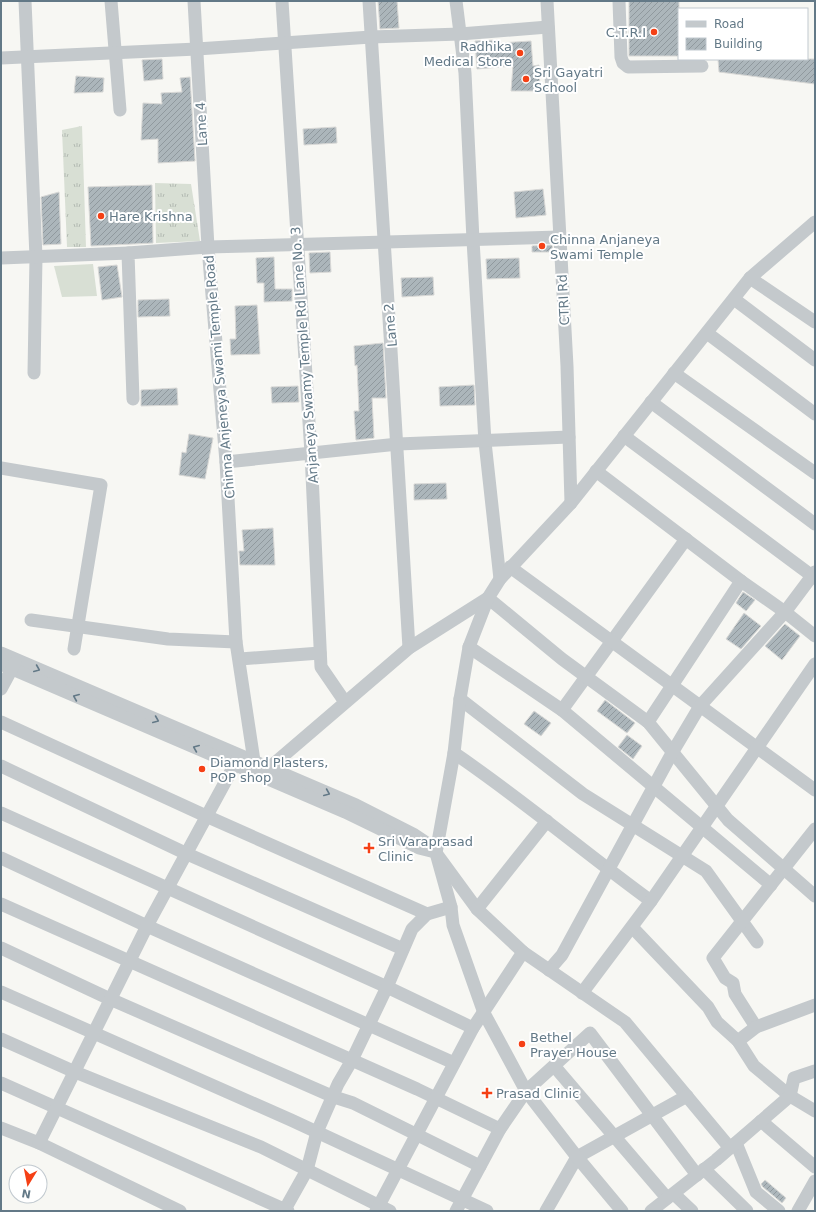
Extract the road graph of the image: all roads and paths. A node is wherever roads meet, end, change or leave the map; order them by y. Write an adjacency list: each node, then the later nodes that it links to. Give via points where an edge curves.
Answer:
1 (25, 1): 15 (street)
2 (110, 1): 14 (street)
3 (194, 1): 13 (street, Lane 4)
4 (282, 1): 12 (street, Anjaneya Swamy Temple Rd Lane No. 3)
5 (369, 1): 11 (street, Lane 2)
6 (456, 1): 10 (street)
7 (547, 1): 9 (street, CTRI Rd)
8 (619, 1): 17 (street, via 621,57 628,67)
9 (548, 27): 10 (street); 20 (street, CTRI Rd)
10 (460, 34): 11 (street); 21 (street, via 465,73)
11 (371, 37): 12 (street); 22 (street, Lane 2)
12 (285, 44): 13 (street); 23 (street, Anjaneya Swamy Temple Rd Lane No. 3)
13 (197, 49): 14 (street); 24 (street, Lane 4)
14 (115, 52): 15 (street); 18 (street)
15 (29, 56): 16 (street); 26 (street)
16 (1, 58)
17 (702, 66)
18 (120, 110)
19 (815, 222): 28 (street)
20 (560, 237): 21 (street, Chinna Anjeneya Swami Temple Road); 39 (street, CTRI Rd)
21 (473, 240): 22 (street, Chinna Anjeneya Swami Temple Road); 40 (street)
22 (384, 243): 23 (street, Chinna Anjeneya Swami Temple Road); 41 (street, Lane 2)
23 (296, 244): 24 (street, Chinna Anjeneya Swami Temple Road); 42 (street, Anjaneya Swamy Temple Rd Lane No. 3)
24 (208, 247): 25 (street); 43 (street, Chinna Anjeneya Swami Temple Road)
25 (129, 253): 26 (street); 35 (street)
26 (36, 257): 27 (street); 33 (street)
27 (1, 258)
28 (750, 278): 29 (street); 30 (street)
29 (734, 299): 31 (street); 32 (street)
30 (815, 322)
31 (707, 333): 34 (street); 37 (street)
32 (815, 360)
33 (34, 373)
34 (674, 373): 36 (street); 46 (street)
35 (133, 399)
36 (651, 402): 38 (street); 48 (street)
37 (815, 414)
38 (624, 436): 45 (street); 51 (street)
39 (569, 438): 40 (street); 47 (street, CTRI Rd)
40 (485, 442): 41 (street); 52 (street)
41 (398, 444): 42 (street); 62 (street, Lane 2)
42 (311, 453): 43 (street); 64 (street, Anjaneya Swamy Temple Rd Lane No. 3)
43 (226, 462): 60 (street, Chinna Anjeneya Swami Temple Road)
44 (1, 468): 57 (street, via 101,485)
45 (596, 471): 47 (street); 49 (street)
46 (815, 473)
47 (571, 503): 50 (street)
48 (815, 524)
49 (686, 539): 53 (street); 59 (street)
50 (510, 567): 52 (street); 59 (street)
51 (814, 575): 55 (street)
52 (500, 579): 54 (street)
53 (741, 581): 55 (street); 70 (street)
54 (488, 598): 61 (street); 62 (street); 69 (street)
55 (785, 612): 58 (street); 74 (street)
56 (31, 620): 57 (street)
57 (78, 628): 60 (street, via 168,639); 63 (street)
58 (815, 636)
59 (612, 641): 69 (street); 70 (street)
60 (236, 642): 66 (street, Chinna Anjeneya Swami Temple Road)
61 (469, 647): 72 (street); 75 (street)
62 (409, 648): 73 (street)
63 (74, 649)
64 (320, 653): 66 (street); 73 (street, Anjaneya Swamy Temple Rd Lane No. 3, via 321,667)
65 (1, 654): 68 (street)
66 (240, 659): 81 (street, Chinna Anjeneya Swami Temple Road)
67 (815, 664): 78 (street)
68 (10, 665): 71 (street); 81 (street, one-way to 81); 82 (street, one-way to 68)
69 (586, 677): 75 (street); 77 (street)
70 (672, 686): 74 (street); 77 (street)
71 (1, 689)
72 (460, 699): 79 (street); 91 (street, via 583,794)
73 (345, 702): 84 (street)
74 (700, 706): 78 (street); 80 (street)
75 (562, 710): 85 (street)
76 (1, 722): 89 (street)
77 (648, 722): 80 (street)
78 (757, 749): 86 (street); 87 (street)
79 (454, 753): 90 (street); 95 (street)
80 (672, 753): 85 (street); 87 (street)
81 (254, 761): 84 (street)
82 (235, 764): 89 (street); 95 (street, via 345,812 419,848)
83 (1, 766): 94 (street)
84 (269, 768): 95 (street, one-way to 95, via 389,821 414,834)
85 (653, 786): 91 (street); 92 (street)
86 (815, 790)
87 (717, 806): 92 (street); 98 (street, via 728,820)
88 (1, 813): 101 (street)
89 (206, 816): 94 (street); 107 (street)
90 (547, 821): 99 (street); 106 (street)
91 (632, 825): 96 (street); 99 (street)
92 (702, 827): 96 (street); 100 (street)
93 (815, 829): 98 (street)
94 (185, 853): 101 (street); 113 (street)
95 (436, 853): 105 (street); 106 (street)
96 (682, 856): 103 (street); 108 (street, via 706,871)
97 (1, 858): 109 (street)
98 (784, 869): 100 (street); 102 (street)
99 (608, 870): 103 (street); 116 (street, via 562,955)
100 (771, 885): 108 (street)
101 (167, 889): 109 (street); 117 (street)
102 (815, 896)
103 (651, 901): 110 (street)
104 (1, 904): 115 (street)
105 (451, 908): 107 (street); 122 (street, via 454,925)
106 (477, 909): 114 (street)
107 (427, 914): 113 (street, via 412,929)
108 (742, 922): 111 (street); 124 (street, via 713,958 725,978 733,983 735,994)
109 (147, 926): 115 (street); 123 (street)
110 (632, 927): 119 (street); 128 (street, via 708,1007 717,1022)
111 (756, 942)
112 (1, 948): 120 (street)
113 (402, 949): 117 (street)
114 (523, 952): 116 (street); 122 (street)
115 (130, 961): 120 (street); 129 (street)
116 (549, 970): 119 (street)
117 (387, 987): 123 (street); 125 (street)
118 (1, 992): 126 (street)
119 (582, 993): 136 (street, via 625,1022)
120 (110, 999): 126 (street); 138 (street)
121 (815, 1005): 124 (street)
122 (484, 1013): 125 (street); 135 (street)
123 (369, 1024): 129 (street); 130 (street)
124 (756, 1027): 128 (street)
125 (473, 1028): 130 (street)
126 (92, 1033): 133 (street); 146 (street)
127 (1, 1039): 133 (street)
128 (738, 1041): 137 (street, via 754,1066)
129 (352, 1060): 138 (street, via 338,1084); 139 (street)
130 (454, 1063): 139 (street)
131 (554, 1067): 135 (street); 142 (street, via 590,1033); 148 (street)
132 (815, 1071): 137 (street, via 794,1078)
133 (75, 1072): 140 (street); 154 (street, via 261,1147)
134 (1, 1083): 140 (street)
135 (526, 1091): 145 (street); 151 (street)
136 (687, 1096): 142 (street); 150 (street)
137 (790, 1096): 141 (street); 143 (street)
138 (334, 1097): 146 (street); 147 (street, via 353,1102)
139 (436, 1098): 145 (street); 147 (street)
140 (56, 1107): 149 (street); 161 (street)
141 (815, 1111)
142 (652, 1116): 148 (street); 156 (street)
143 (761, 1121): 150 (street); 153 (street)
144 (1, 1128): 149 (street)
145 (500, 1129): 152 (street)
146 (318, 1132): 154 (street); 155 (street)
147 (417, 1134): 152 (street); 155 (street)
148 (615, 1137): 151 (street); 158 (street)
149 (39, 1143): 162 (street)
150 (733, 1145): 156 (street); 170 (street, via 756,1192)
151 (577, 1157): 165 (street); 166 (street)
152 (480, 1166): 159 (street)
153 (815, 1167)
154 (307, 1170): 160 (street); 161 (street)
155 (398, 1170): 159 (street); 160 (street)
156 (701, 1172): 158 (street); 169 (street)
157 (815, 1181): 171 (street)
158 (670, 1196): 167 (street); 168 (street)
159 (462, 1199): 163 (street); 164 (street)
160 (382, 1209)
161 (286, 1210)
162 (180, 1211)
163 (456, 1211)
164 (488, 1211)
165 (546, 1211)
166 (622, 1211)
167 (651, 1211)
168 (692, 1211)
169 (747, 1211)
170 (779, 1211)
171 (798, 1211)

